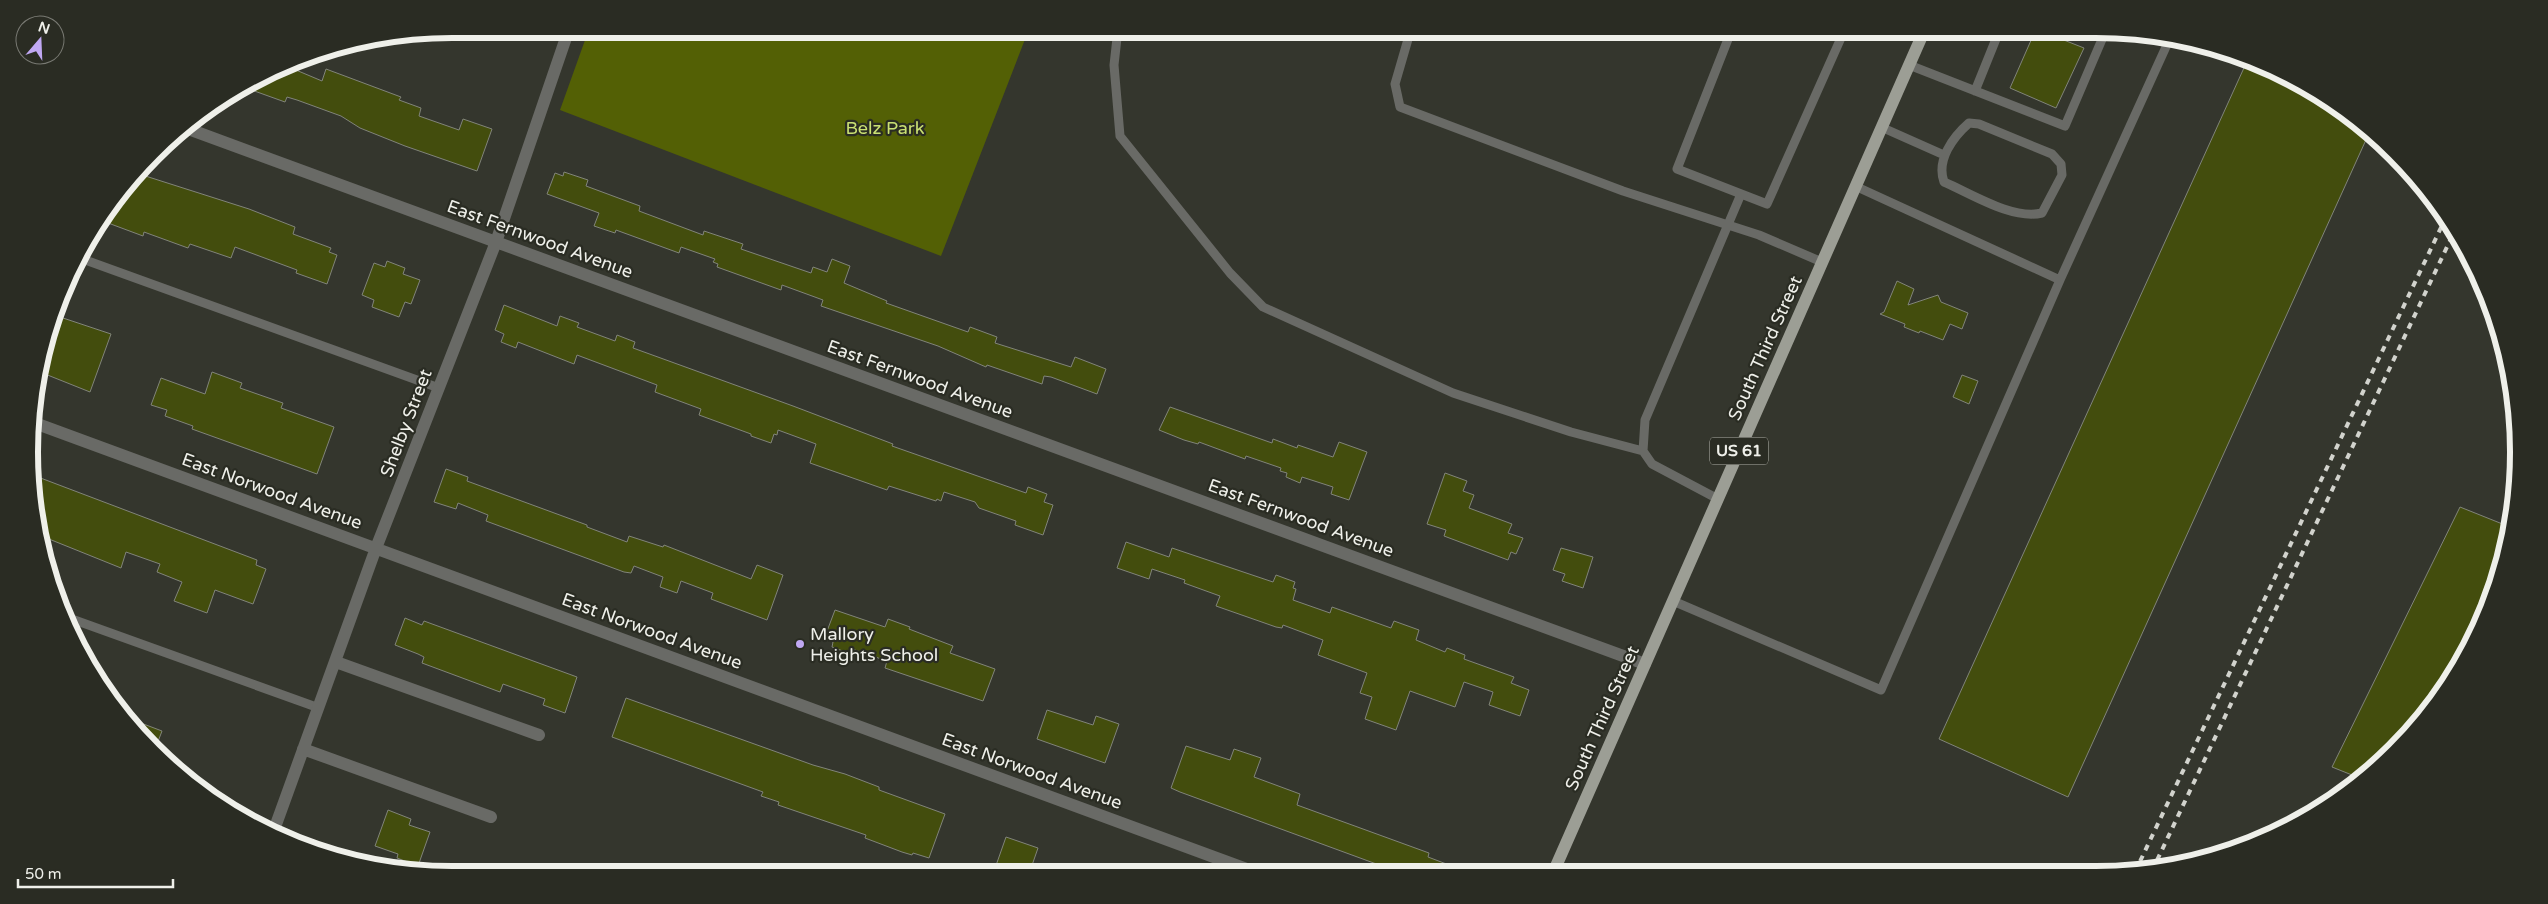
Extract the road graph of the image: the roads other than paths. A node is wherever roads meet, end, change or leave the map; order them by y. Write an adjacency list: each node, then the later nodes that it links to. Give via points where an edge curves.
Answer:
1 (566, 38): 18 (street, Shelby Street)
2 (1117, 38): 24 (lane, via 1114,65 1120,136 1230,273 1263,307 1453,393 1571,432)
3 (1409, 38): 17 (lane, via 1396,84 1400,107 1623,191)
4 (1728, 38): 16 (lane, via 1677,169)
5 (1841, 38): 16 (lane, via 1767,204)
6 (1921, 38): 10 (main road, South Third Street / US 61)
7 (1996, 38): 11 (lane)
8 (2103, 38): 11 (lane, via 2065,126)
9 (2167, 44): 21 (lane)
10 (1909, 65): 11 (lane); 12 (main road, South Third Street / US 61)
11 (1975, 91)
12 (1881, 127): 14 (lane); 15 (main road, South Third Street / US 61)
13 (192, 130): 18 (street, East Fernwood Avenue)
14 (1944, 155): 14 (lane, via 1940,172 1944,182 2022,215 2042,212 2062,175 2061,164 2052,154 1979,124 1969,124)
15 (1855, 186): 20 (main road, South Third Street / US 61); 21 (lane)
16 (1741, 194): 17 (lane)
17 (1728, 224): 20 (lane); 24 (lane, via 1645,420)
18 (496, 242): 22 (street, Shelby Street); 30 (street, East Fernwood Avenue)
19 (85, 260): 22 (lane)
20 (1822, 262): 25 (main road, South Third Street / US 61)
21 (2060, 280): 27 (lane, via 1881,690)
22 (439, 388): 26 (street, Shelby Street)
23 (38, 424): 26 (street, East Norwood Avenue)
24 (1643, 451): 25 (lane, via 1652,464)
25 (1718, 499): 27 (main road, South Third Street / US 61)
26 (376, 548): 29 (street, Shelby Street); 36 (street, East Norwood Avenue)
27 (1673, 601): 30 (main road, South Third Street / US 61)
28 (73, 619): 31 (lane)
29 (336, 662): 31 (street, Shelby Street); 32 (street)
30 (1645, 664): 37 (main road, South Third Street / US 61)
31 (319, 708): 33 (street, Shelby Street)
32 (539, 735)
33 (303, 749): 34 (street); 35 (street, Shelby Street)
34 (491, 817)
35 (275, 827)
36 (1238, 866)
37 (1556, 866)

